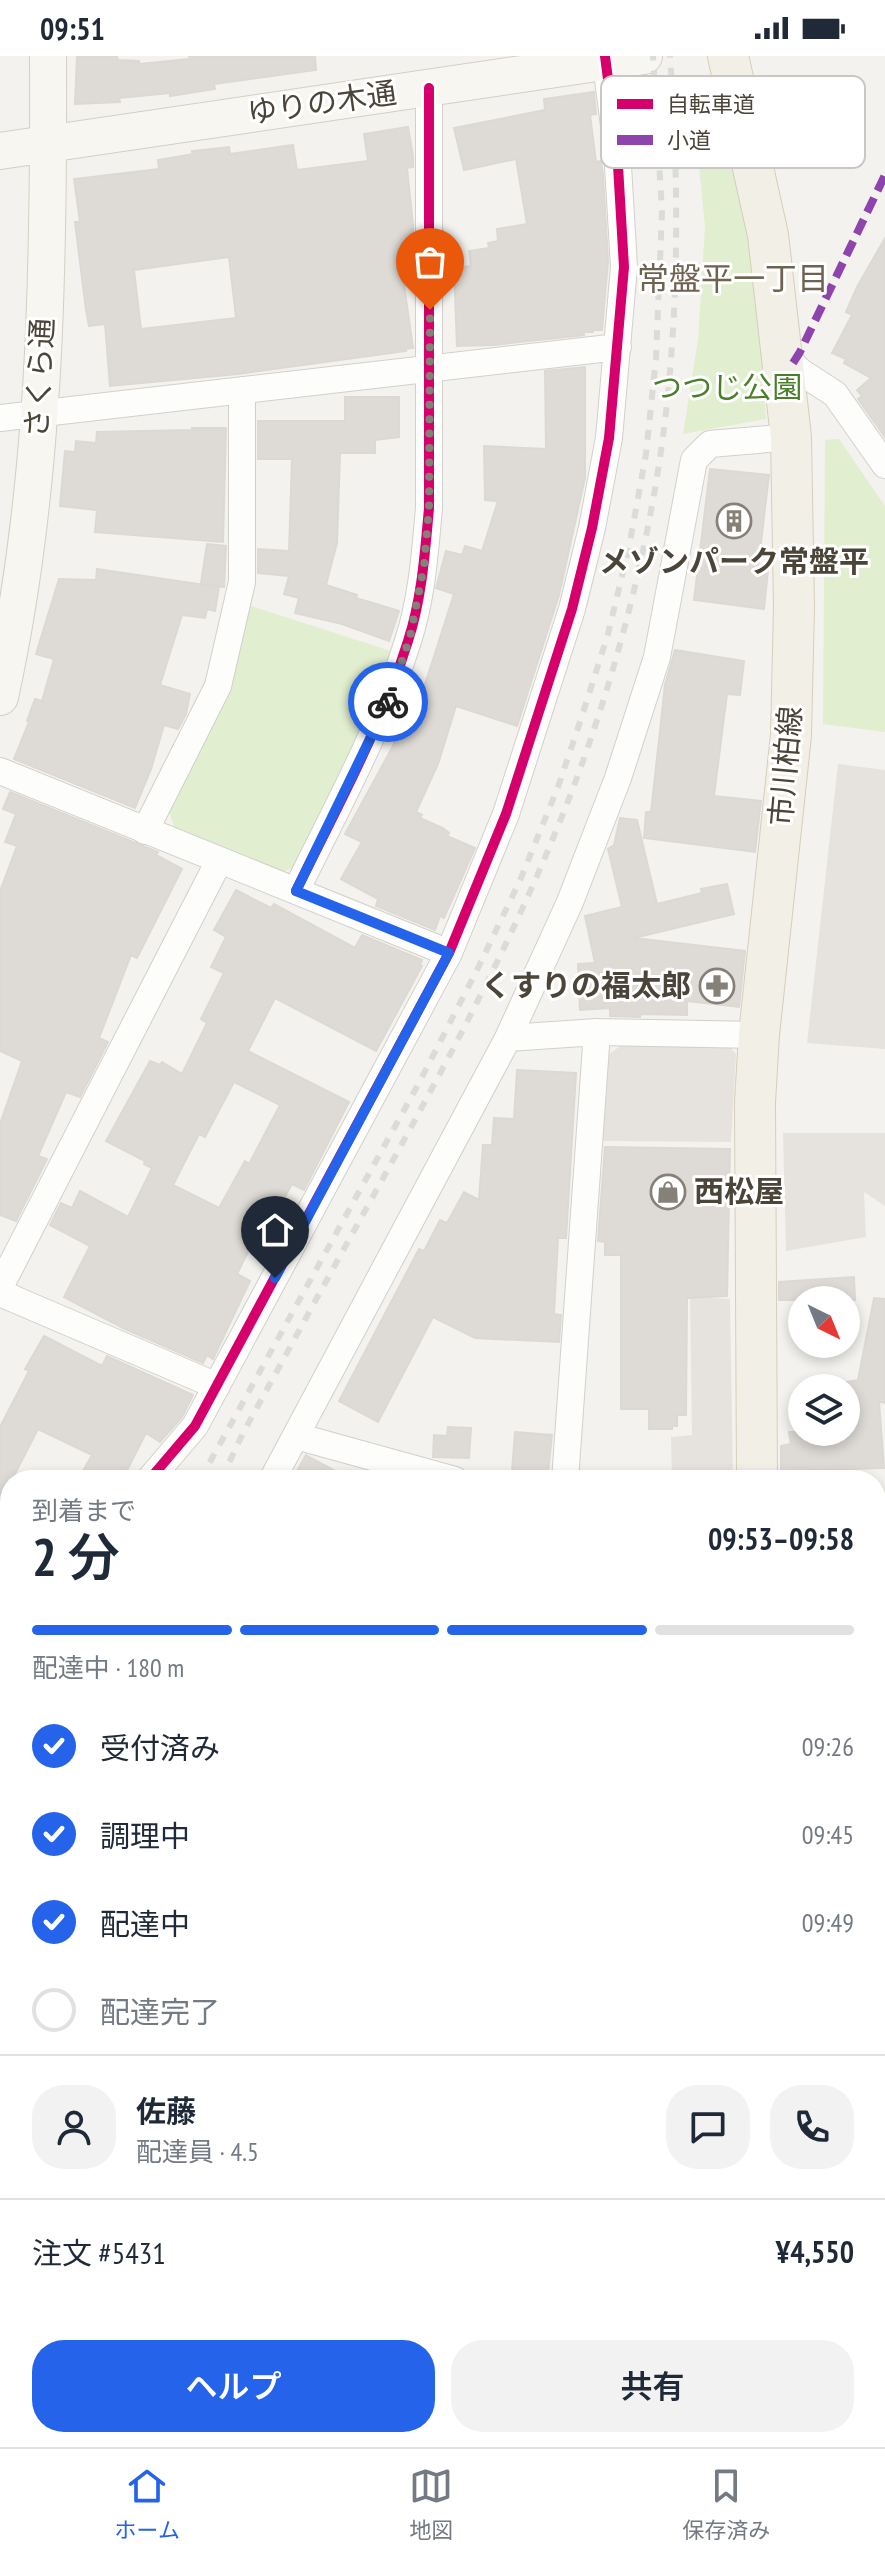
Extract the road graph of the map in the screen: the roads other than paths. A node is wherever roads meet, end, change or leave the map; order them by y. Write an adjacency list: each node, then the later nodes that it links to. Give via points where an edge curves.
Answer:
1 (48, 56): 7 (street, さくら通)
2 (644, 56): 4 (street, ゆりの木通)
3 (728, 56): 5 (main road, 市川柏線)
4 (606, 59): 6 (street, ゆりの木通)
5 (732, 76)
6 (429, 88): 7 (street, ゆりの木通); 13 (street)
7 (48, 144): 8 (street, ゆりの木通); 15 (street, さくら通)
8 (0, 151)
9 (618, 168): 11 (street, via 624,267)
10 (753, 168): 12 (main road, 市川柏線, via 768,235)
11 (618, 347): 13 (street); 24 (street, via 609,438 572,609 506,814)
12 (782, 354): 17 (main road, 市川柏線); 18 (street, via 835,394)
13 (430, 368): 14 (street); 23 (street, via 429,508 410,637 386,707)
14 (242, 390): 15 (street); 21 (street, via 242,582 218,686)
15 (41, 414): 16 (street); 19 (street, さくら通, via 27,548)
16 (0, 418)
17 (791, 437): 26 (main road, 市川柏線, via 791,735); 27 (street, via 710,444 694,460 648,687 570,902)
18 (885, 465)
19 (0, 697)
20 (0, 771): 21 (street)
21 (145, 831): 22 (street)
22 (219, 861): 23 (street); 28 (street)
23 (296, 891): 24 (street)
24 (449, 953): 30 (street)
25 (597, 1032): 26 (street); 27 (street); 35 (street)
26 (759, 1035): 36 (main road, 市川柏線, via 754,1181)
27 (508, 1038): 31 (street)
28 (0, 1287)
29 (0, 1293): 30 (street)
30 (217, 1386): 32 (street, via 195,1426)
31 (296, 1436): 33 (street); 34 (street)
32 (158, 1470)
33 (277, 1470)
34 (419, 1470)
35 (566, 1470)
36 (757, 1470)

